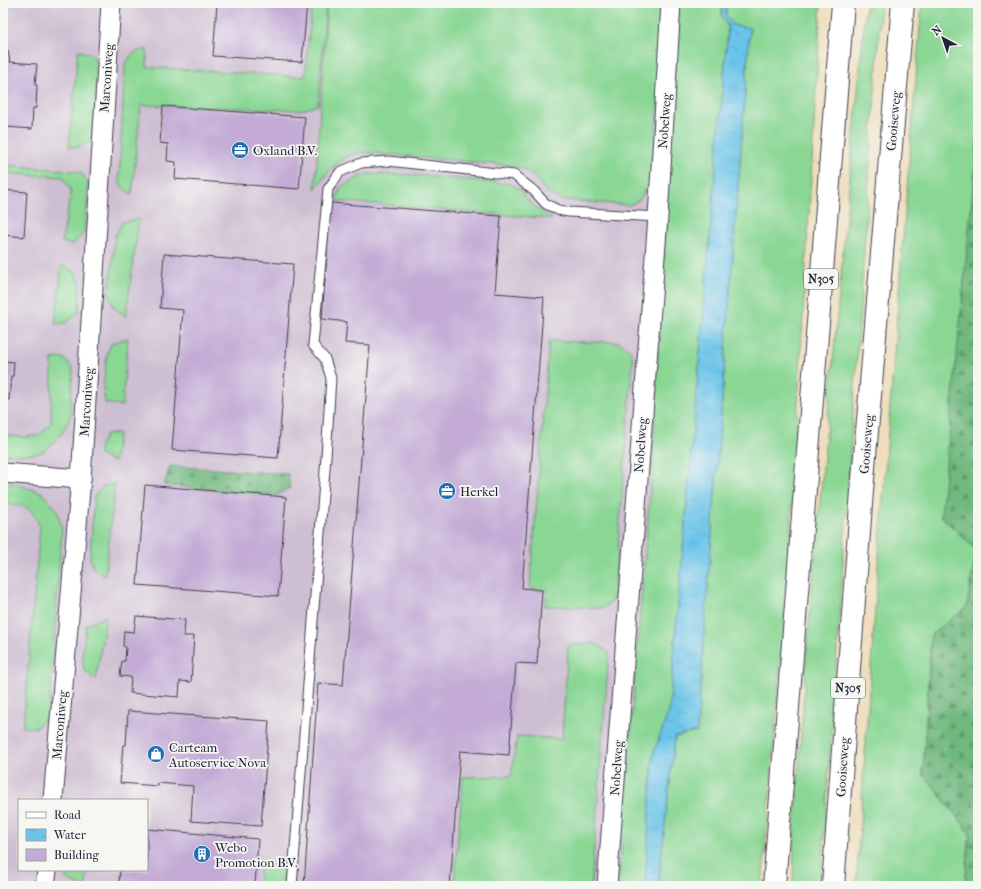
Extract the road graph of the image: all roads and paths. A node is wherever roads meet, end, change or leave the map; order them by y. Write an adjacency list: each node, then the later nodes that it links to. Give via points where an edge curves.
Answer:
1 (111, 3): 7 (street, Marconiweg)
2 (671, 3): 5 (street, Nobelweg)
3 (842, 3): 13 (highway, N305)
4 (903, 3): 14 (highway, Gooiseweg / N305, via 863,483)
5 (658, 218): 11 (lane, via 558,210 546,204 514,175 388,161 361,163 340,172 328,189 313,345 325,359 332,378); 12 (street, Nobelweg)
6 (3, 473): 7 (street)
7 (81, 479): 8 (street, Marconiweg)
8 (53, 799)
9 (47, 871): 10 (street)
10 (45, 886)
11 (292, 886)
12 (607, 886)
13 (774, 886)
14 (834, 886)

